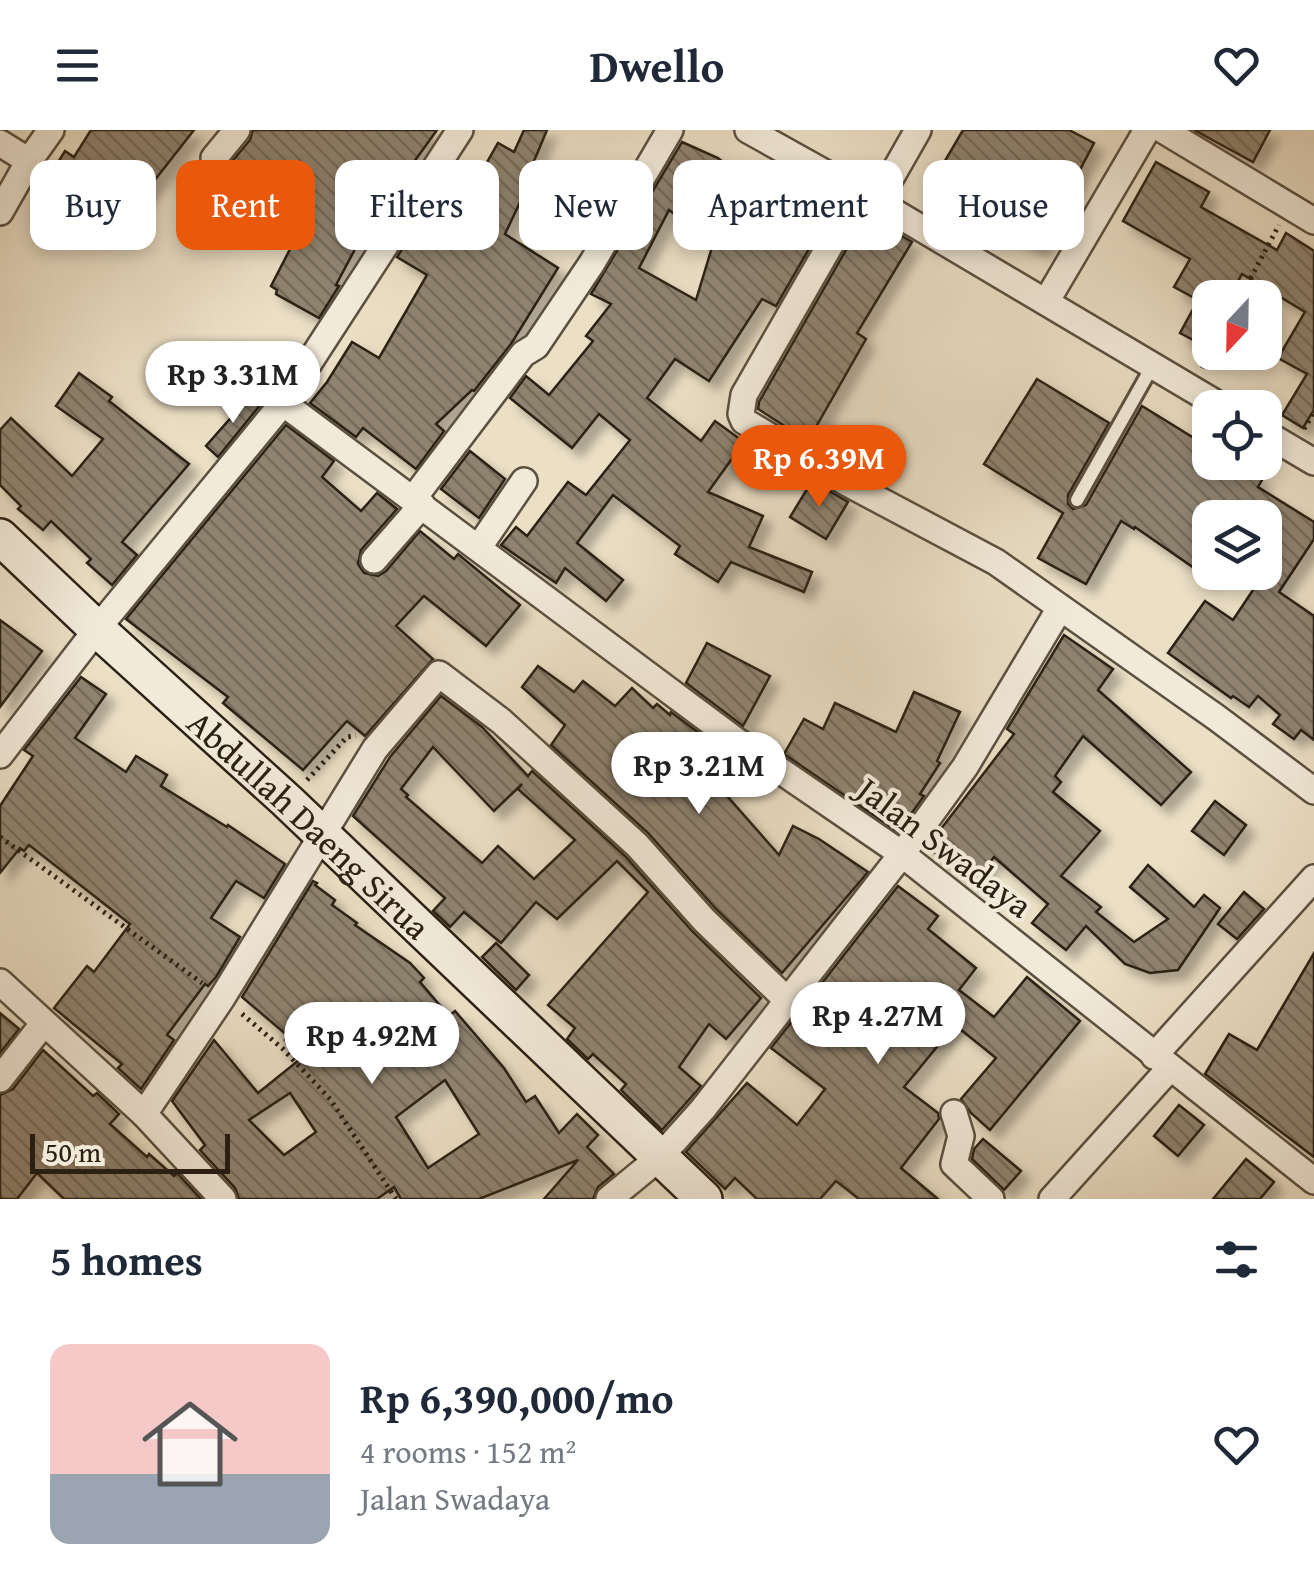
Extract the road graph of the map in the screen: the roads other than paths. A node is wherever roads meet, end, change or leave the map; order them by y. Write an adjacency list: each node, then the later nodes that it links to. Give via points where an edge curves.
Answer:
1 (52, 130): 13 (street)
2 (238, 130): 10 (street)
3 (460, 130): 21 (street)
4 (670, 130): 26 (street, via 536,346 523,354)
5 (748, 130): 11 (street)
6 (918, 130): 12 (street)
7 (1147, 130): 18 (street)
8 (1163, 130): 16 (street)
9 (0, 144): 13 (street)
10 (214, 158)
11 (801, 160)
12 (896, 160)
13 (29, 161): 14 (street)
14 (0, 212)
15 (903, 218): 18 (street)
16 (1314, 221)
17 (836, 250): 30 (street, via 744,395 744,421 996,562)
18 (1046, 302): 19 (street)
19 (1153, 365): 20 (street); 25 (lane)
20 (1194, 390)
21 (283, 403): 26 (street, Jalan Swadaya); 31 (street)
22 (1282, 442): 23 (street)
23 (1314, 462)
24 (524, 481): 28 (street)
25 (1077, 500)
26 (418, 502): 28 (street, Jalan Swadaya); 29 (street)
27 (0, 537): 31 (main road, Abdullah Daeng Sirua)
28 (479, 547): 35 (street, Jalan Swadaya, via 734,739)
29 (374, 560)
30 (1060, 608): 33 (street); 35 (street, via 965,767)
31 (96, 630): 32 (street); 34 (main road, Abdullah Daeng Sirua)
32 (0, 755)
33 (1314, 790)
34 (321, 834): 38 (street, via 375,749 442,674 624,833); 43 (street); 44 (main road, Abdullah Daeng Sirua)
35 (902, 854): 38 (street); 40 (street, Jalan Swadaya)
36 (1314, 878): 40 (street)
37 (0, 982): 39 (street)
38 (787, 1000): 44 (street)
39 (43, 1024): 41 (street); 43 (street)
40 (1162, 1062): 45 (street, Jalan Swadaya); 50 (street)
41 (0, 1078)
42 (954, 1112): 49 (street, via 960,1136 954,1164)
43 (144, 1114): 46 (street)
44 (659, 1158): 47 (street); 48 (main road, Abdullah Daeng Sirua)
45 (1314, 1181)
46 (223, 1199)
47 (609, 1199)
48 (704, 1199)
49 (991, 1199)
50 (1052, 1199)

